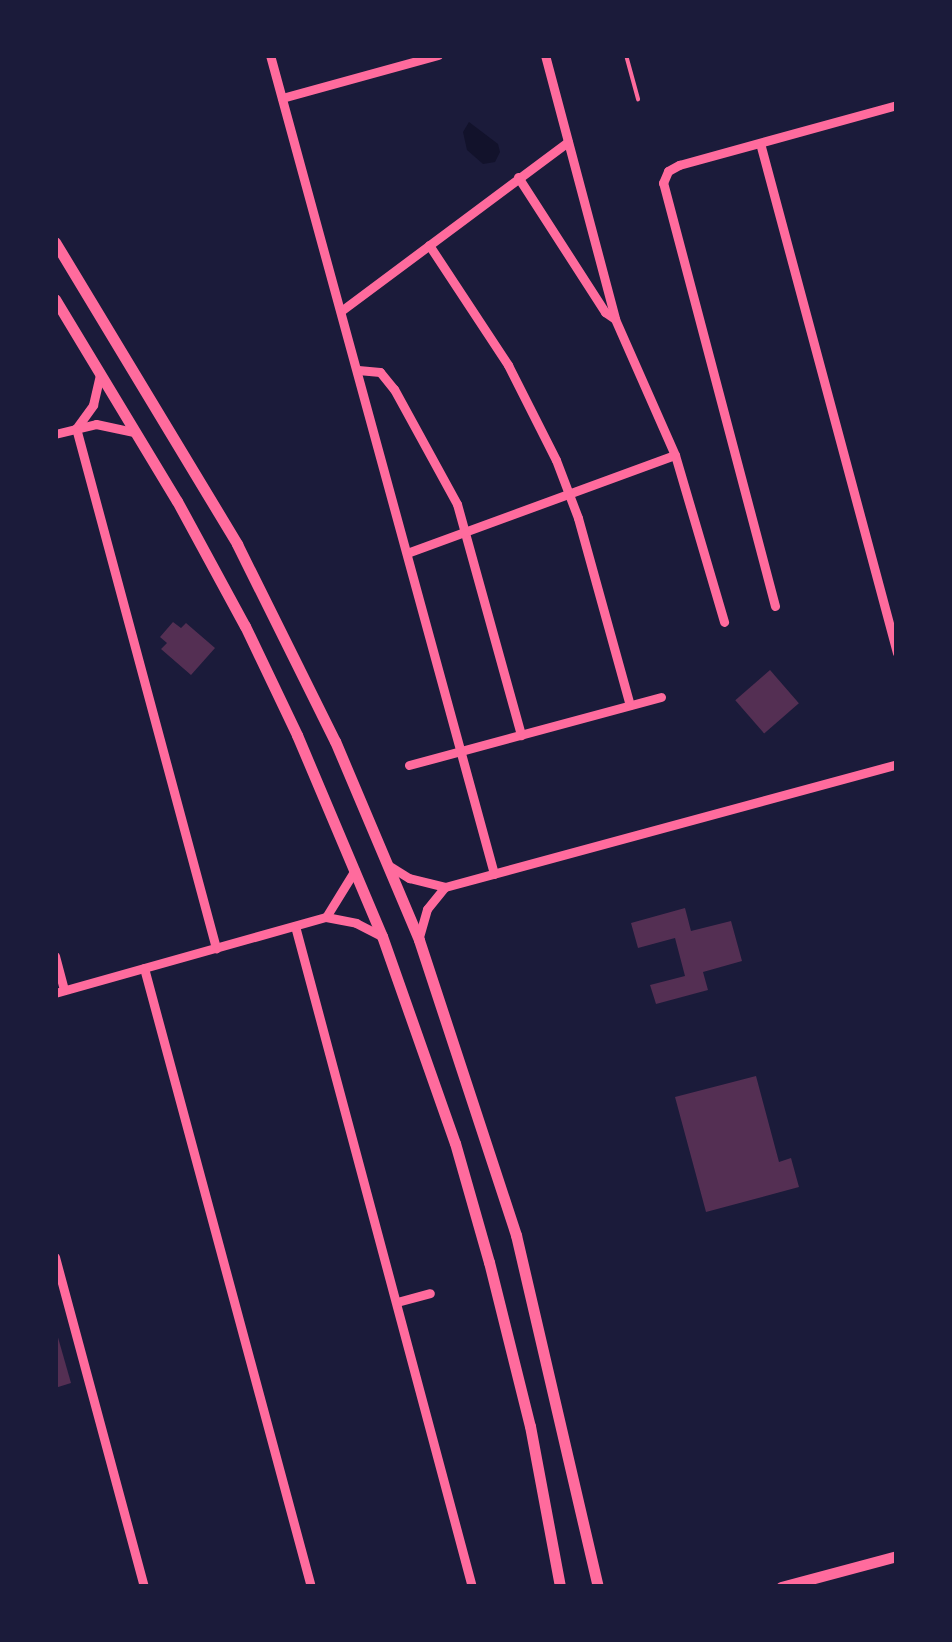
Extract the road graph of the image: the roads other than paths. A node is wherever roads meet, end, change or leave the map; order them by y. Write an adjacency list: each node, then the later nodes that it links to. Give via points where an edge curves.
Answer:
1 (270, 55): 5 (street)
2 (438, 55): 5 (street)
3 (545, 55): 8 (street)
4 (626, 55): 6 (lane)
5 (282, 98): 14 (street)
6 (638, 99)
7 (897, 106): 9 (street)
8 (568, 142): 10 (street); 15 (street)
9 (760, 143): 25 (street, via 673,167 662,183); 27 (street)
10 (518, 177): 12 (street); 15 (street)
11 (55, 242): 34 (street, via 237,544)
12 (429, 246): 14 (street); 22 (street, via 508,365)
13 (55, 300): 17 (street)
14 (340, 311): 16 (street)
15 (615, 319): 21 (street)
16 (358, 370): 23 (street, via 374,369 394,389 432,451); 24 (street)
17 (100, 375): 18 (street, via 92,405); 19 (street)
18 (76, 428): 19 (street, via 106,424); 20 (street); 42 (street)
19 (136, 432): 35 (street, via 245,626)
20 (55, 434)
21 (675, 454): 22 (street); 26 (street)
22 (570, 493): 23 (street); 29 (street)
23 (468, 531): 24 (street); 30 (street)
24 (407, 553): 31 (street)
25 (776, 606)
26 (724, 622)
27 (897, 653)
28 (662, 696): 29 (street)
29 (630, 705): 30 (street)
30 (520, 735): 31 (street)
31 (462, 751): 32 (street); 36 (street)
32 (410, 764)
33 (897, 764): 36 (street)
34 (388, 865): 37 (street); 41 (street)
35 (355, 870): 38 (street); 40 (street)
36 (494, 874): 37 (street)
37 (445, 887): 41 (street, via 427,909)
38 (326, 917): 39 (street); 40 (street)
39 (296, 926): 42 (street); 48 (street)
40 (382, 936): 53 (street, via 490,1262)
41 (419, 940): 54 (street, via 516,1235)
42 (216, 948): 44 (street)
43 (55, 956): 45 (street)
44 (144, 968): 45 (street); 51 (street)
45 (60, 991)
46 (55, 1257): 50 (street)
47 (430, 1293): 48 (street)
48 (397, 1302): 52 (street)
49 (897, 1556): 55 (street)
50 (144, 1587)
51 (310, 1587)
52 (472, 1587)
53 (560, 1587)
54 (598, 1587)
55 (781, 1587)

